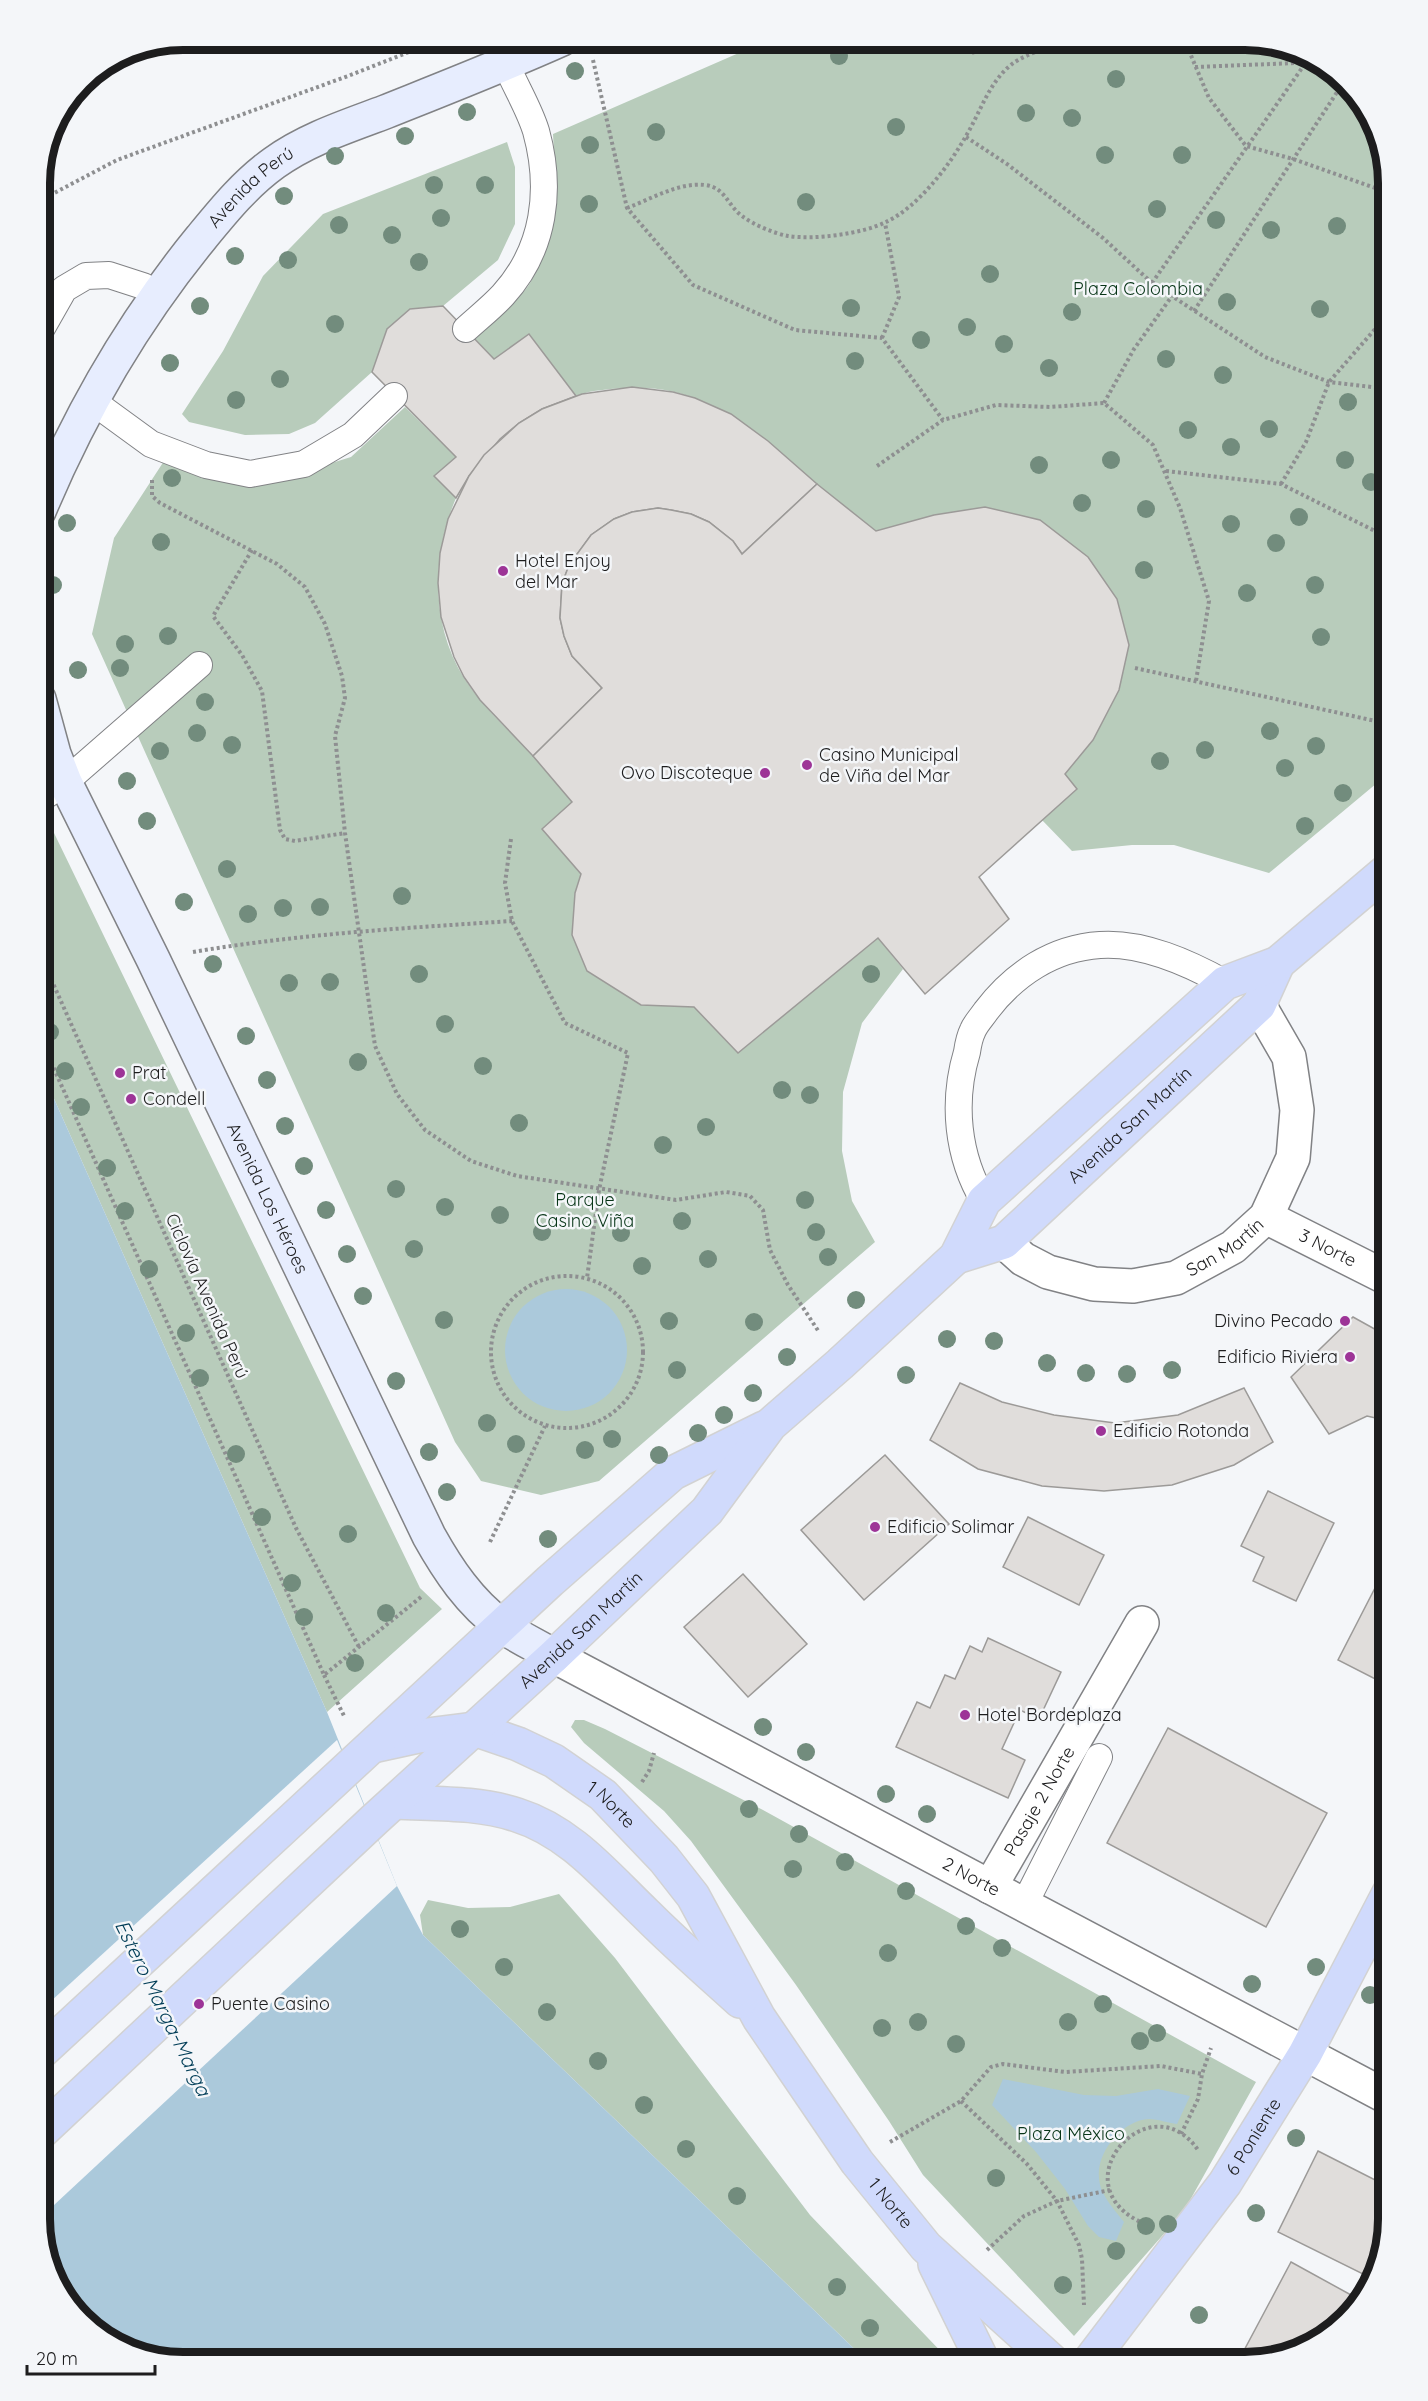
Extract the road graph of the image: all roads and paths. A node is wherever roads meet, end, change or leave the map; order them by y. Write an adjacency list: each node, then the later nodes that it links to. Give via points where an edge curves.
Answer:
1 (414, 50): 15 (path, via 117,160)
2 (558, 50): 8 (street, Avenida Perú)
3 (578, 50): 16 (path)
4 (1044, 50): 11 (path, via 1013,63 989,89)
5 (1188, 50): 9 (path)
6 (1302, 62): 9 (path)
7 (1304, 63): 12 (path)
8 (506, 64): 19 (street, Avenida Perú, via 320,138 275,162 237,194); 24 (lane, via 536,131 545,193 539,234 504,294)
9 (1195, 67): 12 (path, via 1209,98)
10 (1339, 88): 13 (path)
11 (966, 137): 17 (path, via 933,183 906,211); 18 (path, via 1103,238)
12 (1246, 146): 13 (path); 18 (path)
13 (1293, 159): 14 (path); 21 (path)
14 (1378, 189)
15 (50, 195)
16 (627, 208): 17 (path, via 688,185 707,185 720,190 741,215 788,236 839,235); 25 (path, via 693,285 795,330)
17 (885, 223): 25 (path, via 899,297)
18 (1152, 283): 20 (path)
19 (158, 294): 22 (lane, via 110,275 86,276 64,289); 29 (street, Avenida Perú)
20 (1172, 296): 21 (path); 30 (path, via 1134,349)
21 (1194, 311): 26 (path, via 1265,357)
22 (50, 314)
23 (1378, 326): 26 (path)
24 (466, 329)
25 (882, 338): 31 (path)
26 (1329, 382): 27 (path); 35 (path, via 1306,442)
27 (1378, 388)
28 (394, 396): 32 (lane, via 353,435 304,464 250,474 206,465)
29 (92, 401): 32 (lane); 36 (street, Avenida Perú)
30 (1104, 403): 31 (path, via 996,405); 34 (path, via 1153,445)
31 (943, 420): 33 (path)
32 (150, 444): 38 (path, via 152,496)
33 (877, 466)
34 (1166, 471): 35 (path); 41 (path, via 1209,601)
35 (1281, 484): 37 (path)
36 (50, 486)
37 (1378, 532)
38 (252, 550): 45 (path, via 277,564 304,587 332,645 345,698 334,736); 45 (path, via 213,616 262,691 280,830 285,839 295,841)
39 (199, 665): 44 (lane)
40 (1135, 669): 41 (path)
41 (1196, 681): 42 (path)
42 (1378, 722)
43 (50, 739): 44 (street, Avenida Los Héroes, via 54,754)
44 (52, 791): 50 (street, Avenida Los Héroes)
45 (345, 833): 49 (path)
46 (512, 839): 48 (path, via 506,883)
47 (1378, 878): 51 (main road, Avenida San Martín)
48 (512, 921): 49 (path); 56 (path, via 565,1023 628,1053)
49 (358, 931): 50 (path, via 248,942); 56 (path, via 375,1046 397,1094 425,1130 471,1161 517,1176)
50 (153, 959): 69 (street, Avenida Los Héroes, via 429,1536 451,1573)
51 (1278, 963): 53 (main road, Avenida San Martín); 54 (main road, Avenida San Martín)
52 (50, 977): 70 (path, Ciclovía Avenida Perú, via 296,1528)
53 (1225, 983): 57 (main road, Avenida San Martín); 57 (lane, via 1163,955 1101,945 1067,951 1039,962 996,998 973,1030 959,1089 960,1136 968,1167)
54 (1259, 1005): 58 (street, San Martín, via 1289,1057 1297,1110 1293,1158); 59 (main road, Avenida San Martín)
55 (50, 1060): 70 (path, via 324,1676)
56 (599, 1190): 62 (path); 63 (path, via 676,1200 726,1192 750,1196 762,1210 770,1250 788,1285)
57 (984, 1201): 60 (main road, Avenida San Martín)
58 (1266, 1217): 59 (street, San Martín, via 1233,1247 1176,1278 1132,1286 1094,1284 1048,1272 1023,1259); 61 (street, 3 Norte)
59 (1004, 1242): 60 (main road, Avenida San Martín)
60 (956, 1257): 63 (main road, Avenida San Martín)
61 (1378, 1273)
62 (587, 1278): 65 (path, via 563,1276 540,1281 519,1292 492,1331 490,1355 494,1378 506,1399 523,1416); 65 (path, via 612,1290 631,1309 642,1333 644,1361 636,1386 621,1408 598,1423 572,1429)
63 (840, 1364): 64 (main road, Avenida San Martín)
64 (770, 1425): 69 (main road, Avenida San Martín, via 673,1473); 71 (main road, Avenida San Martín, via 708,1511)
65 (545, 1426): 66 (path)
66 (490, 1542)
67 (420, 1597): 70 (path)
68 (1142, 1623): 78 (street, Pasaje 2 Norte)
69 (502, 1626): 71 (street, Avenida Los Héroes); 74 (main road, Avenida San Martín)
70 (359, 1647)
71 (554, 1656): 72 (street, 2 Norte); 73 (main road, Avenida San Martín)
72 (667, 1715): 76 (path, via 649,1771); 78 (street, 2 Norte)
73 (474, 1729): 74 (main road, 1 Norte, via 419,1736); 76 (main road, 1 Norte, via 518,1743 554,1761); 77 (main road, Avenida San Martín)
74 (363, 1756): 83 (main road)
75 (1099, 1757): 79 (lane)
76 (618, 1810): 82 (main road, 1 Norte, via 693,1896)
77 (384, 1811): 82 (main road, 1 Norte, via 487,1808 551,1829 610,1876 645,1914); 88 (main road)
78 (990, 1887): 79 (street, 2 Norte)
79 (1024, 1905): 81 (street, 2 Norte)
80 (1378, 1914): 84 (main road, 6 Poniente)
81 (1224, 2011): 84 (street, 2 Norte); 85 (path)
82 (759, 2018): 91 (main road, 1 Norte)
83 (50, 2044)
84 (1305, 2054): 86 (street, 2 Norte); 100 (main road, 6 Poniente, via 1225,2183)
85 (1202, 2074): 87 (path, via 1161,2066 1065,2072 1003,2064 990,2067); 89 (path, via 1198,2098)
86 (1378, 2092)
87 (961, 2101): 91 (path); 93 (path, via 1027,2164)
88 (50, 2124)
89 (1181, 2134): 90 (path); 92 (path, via 1166,2128 1149,2128 1120,2143 1108,2173)
90 (1202, 2156)
91 (857, 2162): 95 (main road, 1 Norte)
92 (1110, 2190): 93 (path); 94 (path, via 1117,2205 1130,2218)
93 (1057, 2201): 96 (path, via 1024,2216); 97 (path, via 1079,2245)
94 (1155, 2225)
95 (926, 2247): 96 (main road, 1 Norte); 98 (main road)
96 (958, 2276): 99 (main road, 1 Norte)
97 (1084, 2306)
98 (978, 2352)
99 (1042, 2352)
100 (1097, 2352)

